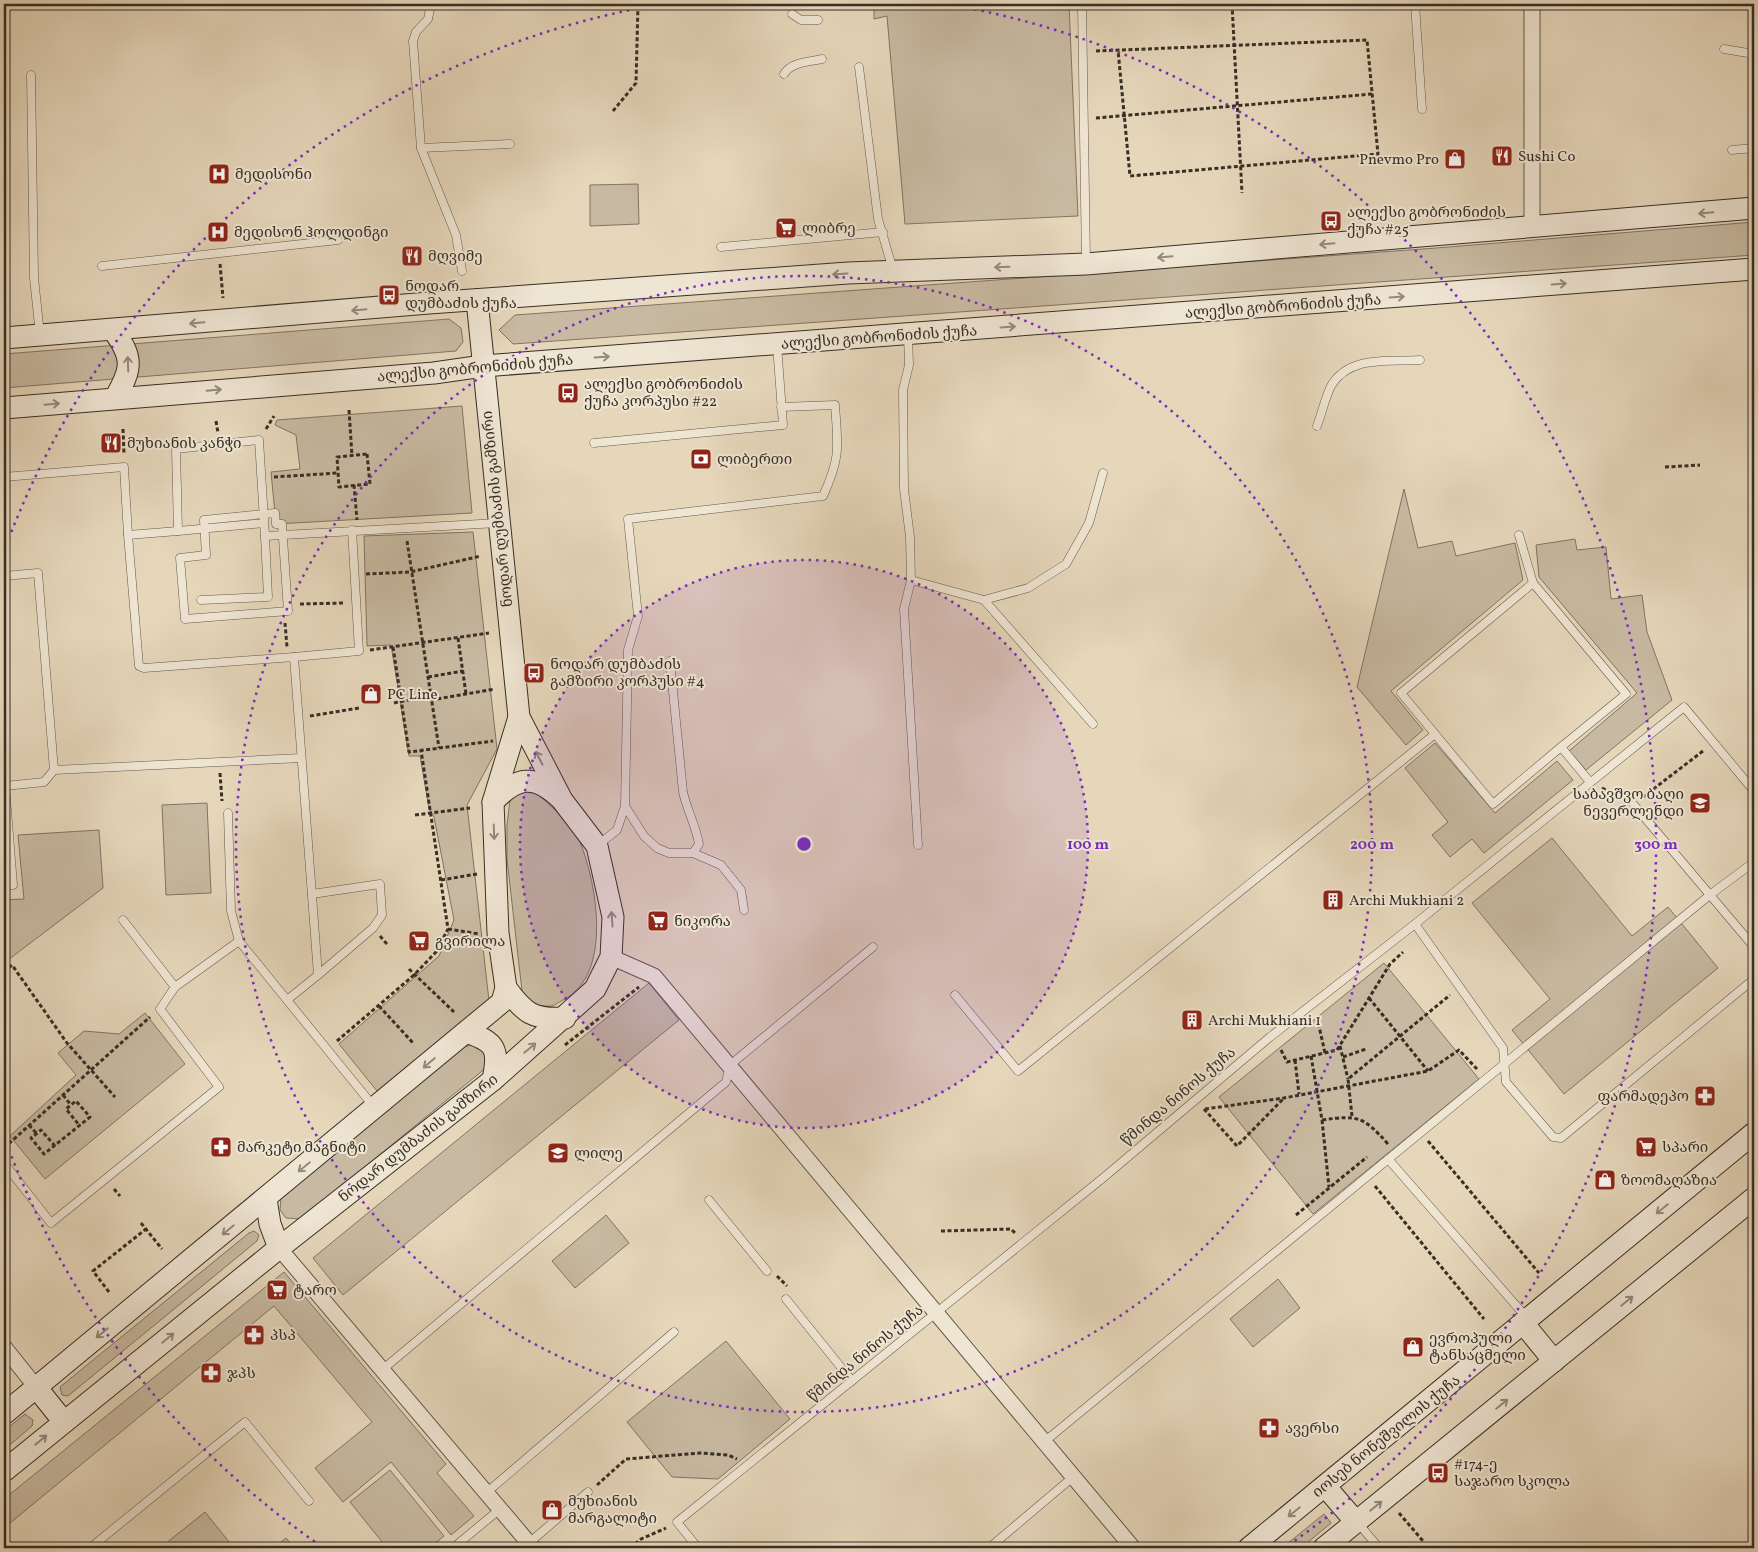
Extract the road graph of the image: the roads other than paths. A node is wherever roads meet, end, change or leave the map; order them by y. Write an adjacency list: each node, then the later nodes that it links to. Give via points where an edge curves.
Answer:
1 (431, 4): 15 (lane, via 428,19 416,32 413,41)
2 (1082, 4): 23 (lane)
3 (1416, 4): 13 (lane)
4 (1532, 4): 19 (street)
5 (792, 14): 6 (lane, via 801,20)
6 (818, 20)
7 (1724, 48): 8 (lane)
8 (1754, 54)
9 (822, 59): 11 (lane, via 794,64)
10 (859, 67): 20 (lane, via 878,219)
11 (784, 74)
12 (30, 75): 30 (lane, via 34,278)
13 (1422, 109)
14 (510, 144): 15 (lane)
15 (421, 148): 26 (lane, via 456,235)
16 (1754, 148): 17 (lane)
17 (1732, 150)
18 (1754, 208): 19 (street, one-way to 19)
19 (1532, 227): 23 (street, one-way to 23)
20 (883, 232): 22 (lane); 27 (lane)
21 (338, 240): 24 (lane)
22 (721, 248)
23 (1086, 264): 27 (street, one-way to 27)
24 (102, 266)
25 (1754, 269): 31 (street, ალექსი გობრონიძის ქუჩა, one-way to 25)
26 (462, 271)
27 (894, 272): 28 (street, one-way to 28)
28 (477, 300): 29 (street, one-way to 29); 35 (street, ნოდარ დუმბაძის გამზირი)
29 (113, 330): 30 (street); 36 (street, one-way to 29, via 129,370 128,356)
30 (40, 335): 32 (street)
31 (908, 335): 33 (street, ალექსი გობრონიძის ქუჩა); 54 (lane, via 903,420)
32 (4, 338)
33 (777, 344): 35 (street, ალექსი გობრონიძის ქუჩა, one-way to 33); 37 (lane)
34 (1420, 360): 39 (lane, via 1362,363 1348,367 1331,386)
35 (483, 366): 36 (street, ალექსი გობრონიძის ქუჩა, one-way to 35); 45 (street, ნოდარ დუმბაძის გამზირი)
36 (115, 398): 38 (street, ალექსი გობრონიძის ქუჩა, one-way to 36)
37 (781, 407): 40 (lane, via 783,425); 73 (lane, via 835,405 839,454 823,496 628,519 638,616 628,650)
38 (4, 408)
39 (1317, 426)
40 (594, 443)
41 (1103, 473): 57 (lane, via 1088,523 1066,564 1028,588)
42 (4, 477): 49 (lane, via 124,467)
43 (264, 514): 44 (lane); 46 (lane, via 204,520); 48 (lane, via 259,440 176,449); 50 (lane, via 276,513 276,524 282,524)
44 (264, 523): 46 (lane); 52 (lane)
45 (498, 523): 47 (lane); 60 (street, ნოდარ დუმბაძის გამზირი)
46 (204, 528): 48 (lane); 50 (lane, via 206,555 180,558 185,619 286,608)
47 (355, 530): 50 (lane); 58 (lane, via 359,651)
48 (178, 531): 49 (lane)
49 (128, 535): 58 (lane, via 139,666)
50 (283, 535): 52 (lane)
51 (1520, 535): 55 (lane)
52 (265, 536): 56 (lane, via 268,597)
53 (4, 576): 65 (lane, via 38,573)
54 (911, 580): 57 (lane); 75 (lane, via 904,609)
55 (1534, 582): 62 (lane, via 1401,693); 63 (lane, via 1626,694)
56 (201, 600)
57 (984, 600): 61 (lane)
58 (291, 657): 64 (lane)
59 (670, 661): 77 (lane, via 683,792 699,844)
60 (519, 717): 70 (street, ნოდარ დუმბაძის გამზირი, one-way to 60); 71 (street, ნოდარ დუმბაძის გამზირი)
61 (1093, 724)
62 (1435, 734): 63 (lane, via 1493,804); 93 (lane, via 1018,1071)
63 (1561, 747): 67 (lane)
64 (301, 758): 65 (lane); 80 (lane)
65 (54, 770): 68 (lane, via 44,782)
66 (4, 773): 68 (lane)
67 (1590, 782): 69 (lane, წმინდა ნინოს ქუჩა, via 1684,707); 84 (lane, წმინდა ნინოს ქუჩა)
68 (5, 786): 79 (lane, via 13,885)
69 (1754, 791)
70 (562, 800): 71 (street, via 547,786 527,780 507,786); 76 (street, ნოდარ დუმბაძის გამზირი)
71 (493, 802): 92 (street, ნოდარ დუმბაძის გამზირი, one-way to 92, via 498,934)
72 (1634, 804): 81 (lane)
73 (625, 806): 76 (lane, via 617,830); 77 (lane, via 644,836 657,848 669,853)
74 (228, 813): 85 (lane, via 231,911)
75 (918, 845)
76 (596, 846): 88 (street, ნოდარ დუმბაძის გამზირი, one-way to 76, via 614,917)
77 (693, 853): 82 (lane, via 721,865 734,879 741,890)
78 (1754, 862): 81 (lane)
79 (4, 886)
80 (312, 894): 89 (lane); 89 (lane, via 380,884 382,915 373,928)
81 (1711, 894): 87 (lane); 97 (lane)
82 (744, 910)
83 (123, 920): 91 (lane)
84 (1415, 924): 97 (lane, via 1503,1048); 110 (lane, წმინდა ნინოს ქუჩა)
85 (239, 941): 91 (lane); 94 (lane)
86 (873, 947): 98 (lane)
87 (1754, 947)
88 (611, 958): 95 (street, ნოდარ დუმბაძის გამზირი, via 595,989); 98 (street, via 654,976)
89 (318, 975): 94 (lane)
90 (1754, 979): 97 (lane, via 1561,1138 1553,1137 1506,1082)
91 (175, 987): 103 (lane, via 160,1008 220,1087 51,1223)
92 (506, 988): 95 (street, via 520,1007 530,1014 547,1019); 96 (street, via 502,1002)
93 (955, 995)
94 (287, 1000): 100 (lane)
95 (564, 1018): 99 (street, ნოდარ დუმბაძის გამზირი, one-way to 95)
96 (466, 1032): 99 (street, via 492,1044 497,1059); 100 (street, one-way to 100)
97 (1504, 1064): 102 (lane)
98 (730, 1065): 110 (street); 115 (lane, via 726,1082)
99 (493, 1080): 107 (street, ნოდარ დუმბაძის გამზირი)
100 (375, 1108): 105 (street, one-way to 105)
101 (1754, 1133): 111 (street, იოსებ ნონეშვილის ქუჩა, one-way to 111)
102 (1389, 1160): 111 (lane); 120 (lane)
103 (4, 1163)
104 (1754, 1198): 114 (street, one-way to 104)
105 (266, 1199): 107 (street, via 270,1224); 117 (street, one-way to 117)
106 (709, 1200): 108 (lane)
107 (279, 1248): 115 (street); 119 (street, ნოდარ დუმბაძის გამზირი, one-way to 107)
108 (767, 1271)
109 (786, 1299): 116 (lane)
110 (936, 1313): 116 (lane, წმინდა ნინოს ქუჩა); 120 (street)
111 (1525, 1321): 114 (street); 123 (street, იოსებ ნონეშვილის ქუჩა)
112 (674, 1332): 125 (lane)
113 (4, 1347): 117 (street)
114 (1554, 1361): 128 (street, one-way to 114)
115 (382, 1370): 125 (street)
116 (852, 1381): 132 (lane, წმინდა ნინოს ქუჩა, via 677,1522)
117 (36, 1387): 118 (street); 119 (street)
118 (4, 1414)
119 (64, 1422): 121 (street, ნოდარ დუმბაძის გამზირი, one-way to 119)
120 (1044, 1442): 122 (street)
121 (4, 1471)
122 (1073, 1478): 133 (lane); 134 (street)
123 (1326, 1486): 128 (street); 135 (street, იოსებ ნონეშვილის ქუჩა, one-way to 135)
124 (588, 1492): 129 (lane)
125 (486, 1493): 127 (street)
126 (309, 1501): 130 (lane, via 245,1422)
127 (500, 1509): 129 (street); 131 (lane)
128 (1356, 1522): 136 (street); 137 (lane)
129 (531, 1546)
130 (90, 1548)
131 (453, 1548)
132 (698, 1548)
133 (989, 1548)
134 (1133, 1548)
135 (1249, 1548)
136 (1324, 1548)
137 (1379, 1548)

